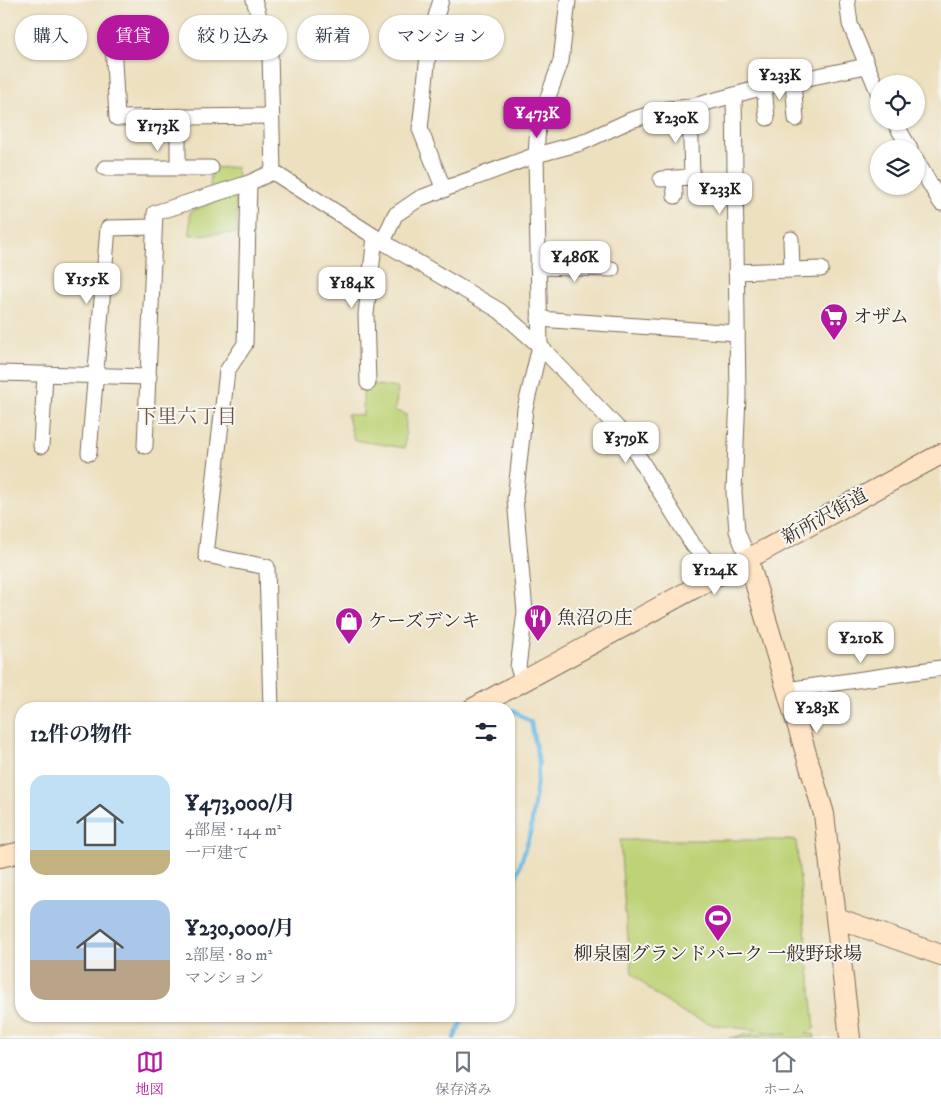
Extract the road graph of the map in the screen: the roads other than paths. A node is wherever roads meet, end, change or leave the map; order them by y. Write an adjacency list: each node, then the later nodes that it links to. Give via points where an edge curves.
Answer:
1 (254, 0): 12 (street, via 270,54)
2 (441, 0): 23 (street, via 430,36 420,129)
3 (846, 0): 6 (street, via 850,24)
4 (570, 1): 16 (street, via 560,61 538,125)
5 (114, 60): 13 (street, via 117,118)
6 (866, 66): 7 (street); 8 (street)
7 (870, 75)
8 (793, 81): 9 (street); 15 (street)
9 (764, 87): 10 (street); 14 (street)
10 (734, 96): 11 (street); 33 (street)
11 (690, 107): 16 (street, via 668,109 631,120 581,143); 24 (street, via 692,177 668,178)
12 (271, 116): 13 (street); 20 (street)
13 (178, 117): 17 (street)
14 (767, 118)
15 (796, 119)
16 (536, 155): 23 (street); 29 (street)
17 (178, 167): 18 (street); 19 (street)
18 (104, 168)
19 (212, 168)
20 (272, 172): 22 (street); 27 (street)
21 (925, 175): 25 (street)
22 (249, 183): 26 (street, via 155,213); 51 (street, via 245,344 227,371 206,555 267,567)
23 (444, 190): 27 (street, via 420,198 395,215)
24 (675, 196)
25 (941, 203)
26 (154, 227): 39 (street, via 108,228); 40 (street)
27 (379, 239): 36 (street, via 500,311); 41 (street, via 366,314)
28 (791, 240): 32 (street)
29 (538, 267): 30 (street); 34 (street)
30 (612, 269)
31 (821, 269): 32 (street)
32 (792, 270): 33 (street)
33 (736, 272): 35 (street)
34 (539, 319): 35 (street); 36 (street)
35 (736, 333): 46 (street, via 738,395 734,492 737,531)
36 (540, 346): 47 (street, via 627,438 693,545); 49 (street, via 525,409 515,499 525,612 518,667)
37 (0, 373): 38 (street)
38 (44, 374): 39 (street); 42 (street)
39 (96, 375): 40 (street); 44 (street)
40 (149, 377): 43 (street)
41 (368, 383)
42 (41, 446)
43 (145, 446)
44 (89, 453)
45 (941, 454): 46 (street, 新所沢街道)
46 (748, 560): 47 (street, 新所沢街道); 50 (street)
47 (718, 574): 49 (street, 新所沢街道)
48 (941, 668): 50 (street)
49 (523, 682): 52 (street, 新所沢街道)
50 (786, 690): 55 (street, via 824,814)
51 (272, 702)
52 (485, 702)
53 (15, 853): 54 (street)
54 (0, 857)
55 (837, 918): 56 (street); 57 (street)
56 (941, 955)
57 (850, 1038)

